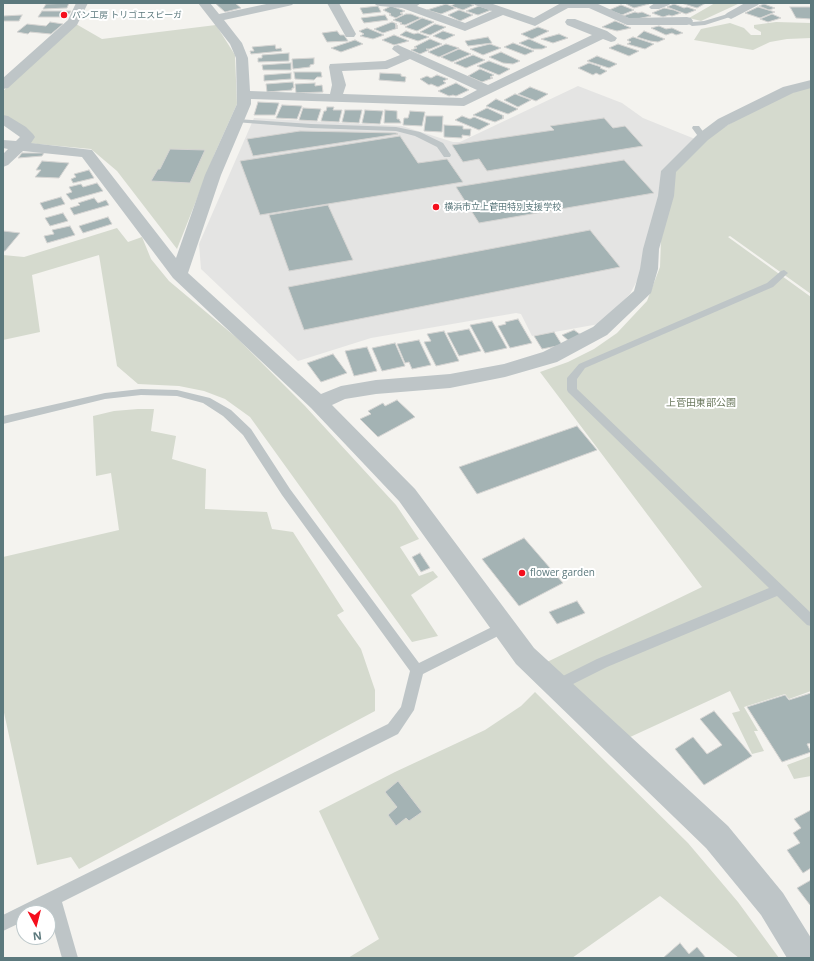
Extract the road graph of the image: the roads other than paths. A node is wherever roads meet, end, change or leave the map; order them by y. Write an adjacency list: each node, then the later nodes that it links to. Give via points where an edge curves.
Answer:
1 (82, 3): 20 (street, via 73,22)
2 (204, 3): 11 (street)
3 (288, 3): 11 (street)
4 (333, 3): 14 (street)
5 (380, 3): 8 (street)
6 (479, 3): 9 (street)
7 (754, 3): 10 (street)
8 (409, 4): 9 (street, via 465,27)
9 (503, 11): 12 (street, via 535,22 566,5 591,6 627,21)
10 (731, 15): 12 (lane, via 705,23 692,24)
11 (216, 18): 22 (street, via 236,42 242,58)
12 (686, 21)
13 (571, 22): 15 (street)
14 (350, 34)
15 (603, 34): 16 (street); 21 (street)
16 (615, 40)
17 (398, 49): 18 (street)
18 (410, 55): 21 (street); 23 (street, via 387,65 335,66 339,85)
19 (811, 84): 32 (street, via 788,90 700,132 669,171 666,196 642,293 600,331 550,357 505,370 413,386 376,387 341,393)
20 (3, 85)
21 (488, 90): 23 (street, via 464,102)
22 (244, 96): 23 (street); 25 (street, via 244,104)
23 (336, 97)
24 (3, 119): 27 (street, via 28,137)
25 (237, 121): 28 (lane, via 396,129 417,134 440,145); 31 (street, via 213,175)
26 (3, 144): 27 (street)
27 (20, 145): 29 (street); 31 (street, via 87,153)
28 (447, 155)
29 (3, 162)
30 (784, 273): 34 (lane, via 770,285 582,366 572,378 572,390)
31 (179, 274): 32 (street)
32 (318, 402): 36 (street, via 407,495)
33 (3, 420): 37 (lane, via 106,396 141,392 177,393 206,400 227,412 247,432 286,492)
34 (778, 590): 35 (lane); 38 (lane, via 602,663)
35 (811, 622)
36 (504, 627): 37 (lane); 38 (street, via 525,656)
37 (417, 670): 39 (lane, via 407,710 393,729)
38 (556, 686): 42 (street, via 717,836 772,904)
39 (53, 897): 40 (lane); 41 (lane)
40 (3, 923)
41 (70, 958)
42 (805, 958)

